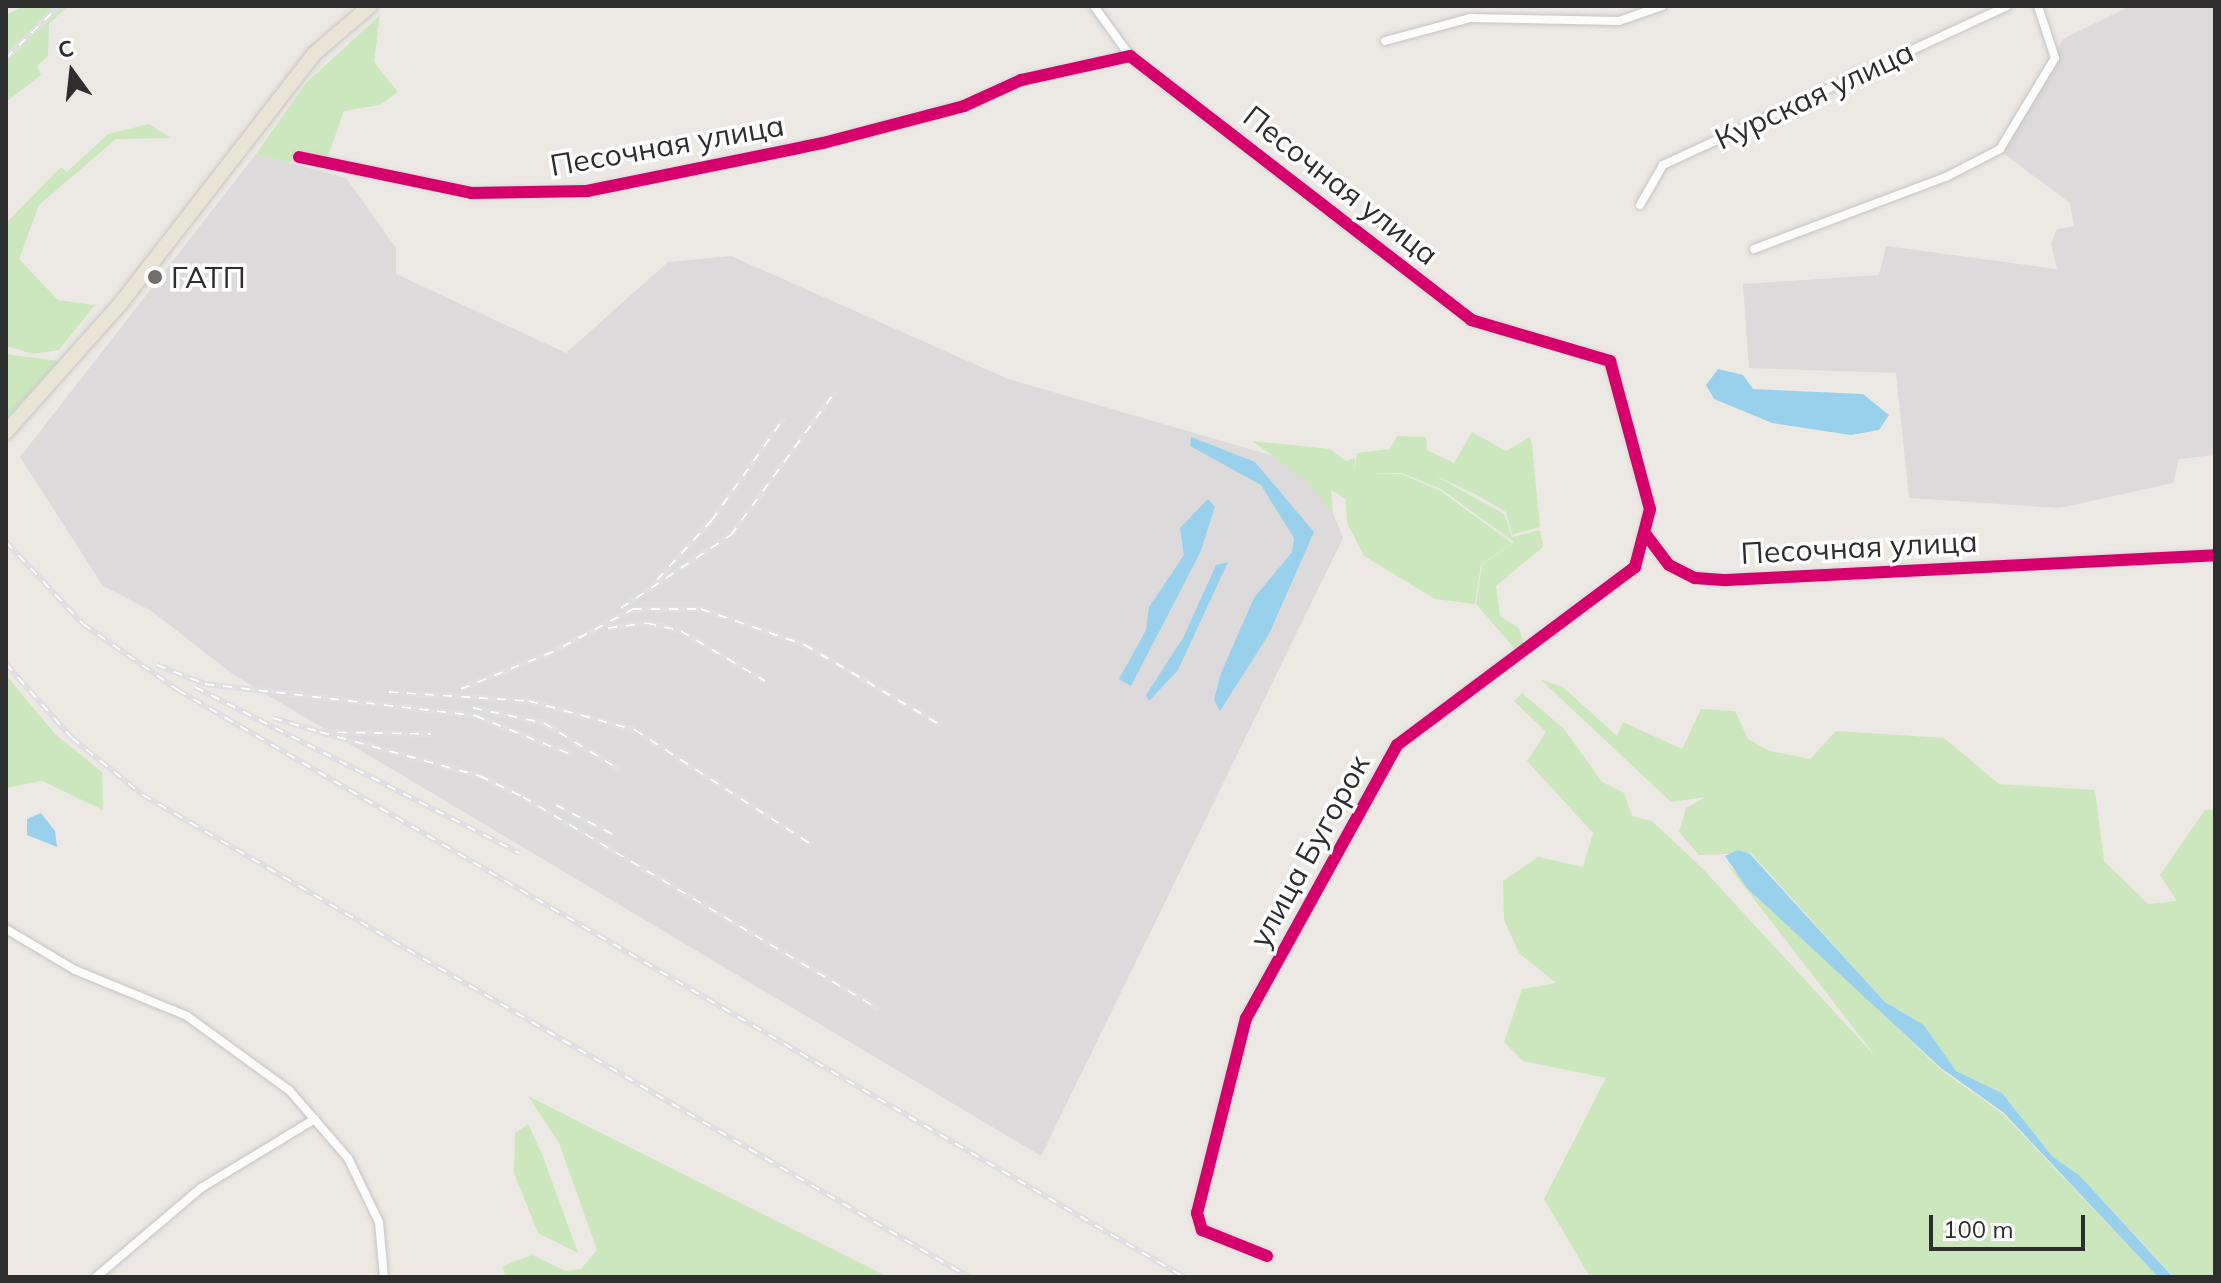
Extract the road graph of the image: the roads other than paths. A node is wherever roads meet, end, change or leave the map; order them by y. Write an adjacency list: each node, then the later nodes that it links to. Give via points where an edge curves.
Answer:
1 (370, 6): 11 (main road, via 314,54 121,303)
2 (1094, 6): 7 (street)
3 (1662, 6): 6 (street, via 1619,21 1471,18)
4 (2007, 6): 9 (street, Курская улица, via 1663,165)
5 (2038, 6): 10 (street, via 2055,58 2000,149 1946,177)
6 (1385, 41)
7 (1130, 56): 8 (street, Песочная улица, via 1021,80 964,106 823,143 587,191 471,193); 12 (street, Песочная улица, via 1471,320 1610,361 1650,509)
8 (299, 157)
9 (1640, 205)
10 (1754, 249)
11 (6, 432)
12 (1647, 536): 13 (street, Песочная улица, via 1669,565 1695,578 1727,580); 16 (street, улица Бугорок, via 1635,567 1397,745 1246,1018 1197,1213 1202,1230)
13 (2215, 555)
14 (6, 929): 15 (street, via 75,970 187,1016 289,1090)
15 (315, 1119): 17 (street, via 201,1188); 18 (street, via 348,1158 379,1222)
16 (1267, 1256)
17 (96, 1277)
18 (384, 1277)

